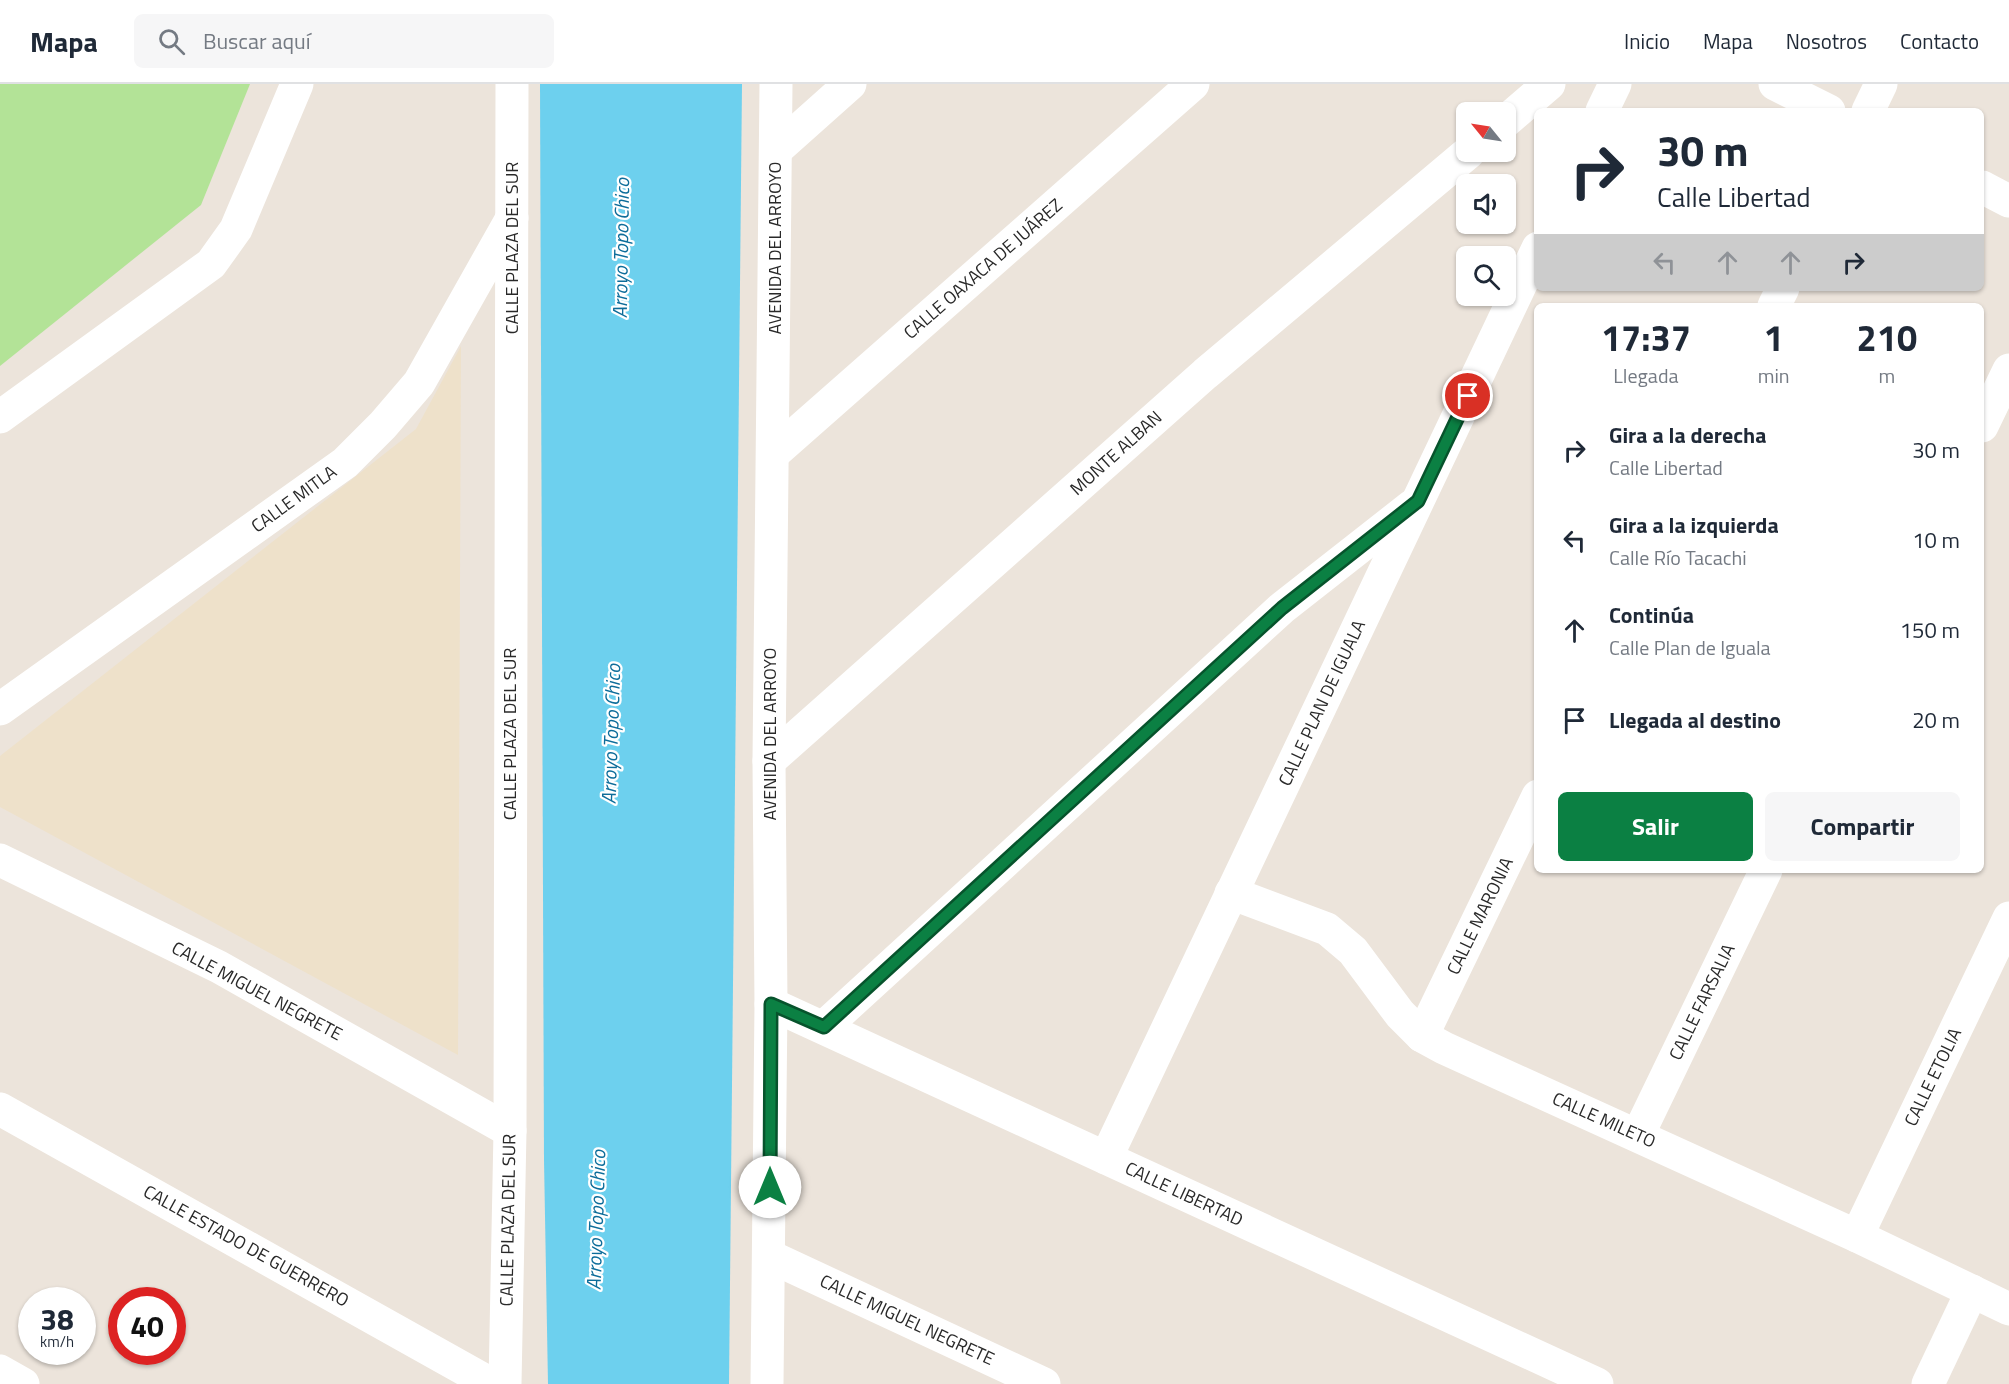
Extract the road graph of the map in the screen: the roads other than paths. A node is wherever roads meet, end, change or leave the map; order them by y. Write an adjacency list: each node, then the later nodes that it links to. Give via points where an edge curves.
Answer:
1 (297, 84): 21 (street, via 236,229 211,264)
2 (512, 84): 18 (street, CALLE PLAZA DEL SUR)
3 (776, 84): 14 (street, AVENIDA DEL ARROYO)
4 (850, 84): 14 (street)
5 (1193, 84): 23 (street, CALLE OAXACA DE JUÁREZ)
6 (1549, 84): 13 (street)
7 (1615, 84): 10 (street)
8 (1775, 84): 11 (street)
9 (1881, 84): 12 (street)
10 (1603, 108)
11 (1822, 108)
12 (1869, 108)
13 (1516, 112)
14 (776, 150): 23 (street, AVENIDA DEL ARROYO)
15 (1457, 162): 26 (street, MONTE ALBAN, via 1205,374)
16 (1984, 188): 17 (street)
17 (2009, 201)
18 (512, 218): 25 (street, CALLE MITLA, via 418,383 345,463); 36 (street, CALLE PLAZA DEL SUR)
19 (1534, 256): 24 (street, CALLE PLAN DE IGUALA)
20 (2009, 370): 22 (street)
21 (0, 417)
22 (1984, 422)
23 (774, 453): 26 (street, AVENIDA DEL ARROYO)
24 (1418, 501): 30 (street, CALLE PLAN DE IGUALA); 33 (street, via 1282,608)
25 (0, 709)
26 (769, 761): 32 (street, AVENIDA DEL ARROYO)
27 (1534, 804): 34 (street, CALLE MARONIA)
28 (0, 860): 36 (street, CALLE MIGUEL NEGRETE, via 219,967)
29 (1765, 873): 37 (street, CALLE FARSALIA)
30 (1232, 893): 34 (street, CALLE MILETO, via 1327,929 1353,951); 38 (street, CALLE PLAN DE IGUALA)
31 (2009, 918): 39 (street, CALLE ETOLIA)
32 (771, 1004): 33 (street, CALLE LIBERTAD); 40 (street, AVENIDA DEL ARROYO)
33 (824, 1027): 38 (street, CALLE LIBERTAD)
34 (1422, 1036): 37 (street, CALLE MILETO)
35 (0, 1109): 45 (street, CALLE ESTADO DE GUERRERO)
36 (510, 1131): 46 (street, CALLE PLAZA DEL SUR)
37 (1638, 1135): 39 (street, CALLE MILETO)
38 (1106, 1158): 49 (street, CALLE LIBERTAD)
39 (1857, 1236): 41 (street, CALLE MILETO)
40 (769, 1256): 47 (street, AVENIDA DEL ARROYO); 48 (street, CALLE MIGUEL NEGRETE)
41 (1972, 1291): 42 (street, CALLE MILETO); 50 (street)
42 (2009, 1309)
43 (0, 1371): 44 (street)
44 (23, 1384)
45 (491, 1384)
46 (506, 1384)
47 (767, 1384)
48 (1044, 1384)
49 (1597, 1384)
50 (1928, 1384)

